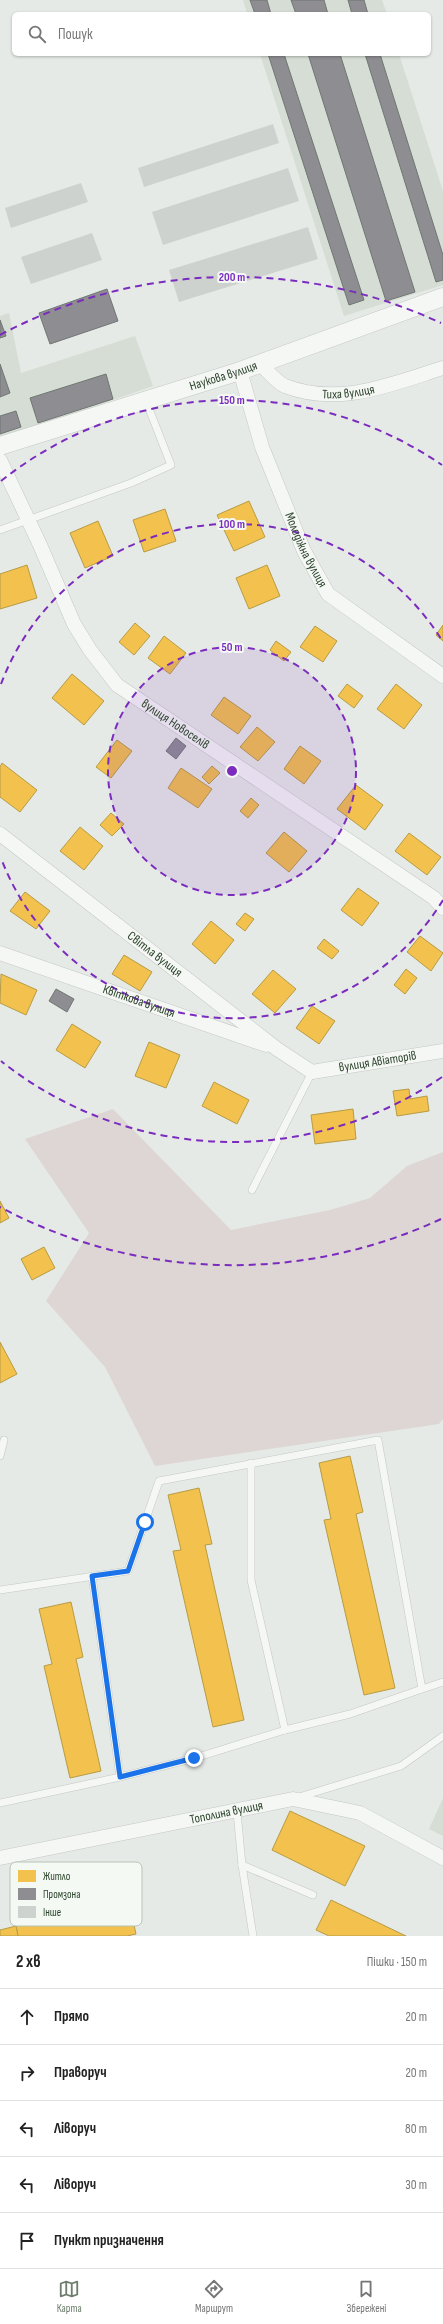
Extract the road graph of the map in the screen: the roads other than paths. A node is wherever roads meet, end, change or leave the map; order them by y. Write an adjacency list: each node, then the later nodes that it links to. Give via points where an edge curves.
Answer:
1 (443, 297): 2 (street, Наукова вулиця)
2 (260, 364): 3 (street, Тиха вулиця, via 284,385 329,395 371,391); 4 (street, Наукова вулиця)
3 (443, 368)
4 (240, 371): 5 (street, Наукова вулиця); 10 (street, Молодіжна вулиця, via 262,447 304,551 328,594)
5 (146, 401): 6 (street, Наукова вулиця); 8 (lane, via 171,465 131,483)
6 (0, 446)
7 (0, 460): 8 (street, вулиця Новоселів)
8 (28, 520): 9 (lane); 12 (street, вулиця Новоселів, via 74,624 117,685 434,898)
9 (0, 530)
10 (443, 676)
11 (0, 834): 14 (street, Світла вулиця)
12 (443, 908)
13 (0, 953): 14 (street, Квіткова вулиця)
14 (277, 1050): 16 (street, Світла вулиця)
15 (443, 1051): 16 (street, вулиця Авіаторів)
16 (312, 1072): 17 (lane)
17 (252, 1190)
18 (4, 1440): 19 (lane)
19 (0, 1456)
20 (251, 1462): 21 (lane, via 159,1481 128,1571); 24 (lane, via 378,1440); 25 (lane, via 251,1580)
21 (92, 1576): 22 (lane); 27 (lane)
22 (0, 1590)
23 (443, 1682): 24 (lane)
24 (422, 1689): 25 (lane, via 350,1714)
25 (285, 1730): 27 (lane)
26 (443, 1736): 28 (lane, via 401,1766)
27 (120, 1777): 29 (lane)
28 (293, 1799): 30 (street, Тополина вулиця); 32 (street, Тополина вулиця, via 360,1813)
29 (0, 1803)
30 (237, 1812): 31 (street, Тополина вулиця); 33 (lane)
31 (0, 1858)
32 (443, 1858)
33 (242, 1865): 34 (lane); 35 (lane)
34 (313, 1896)
35 (253, 1936)

